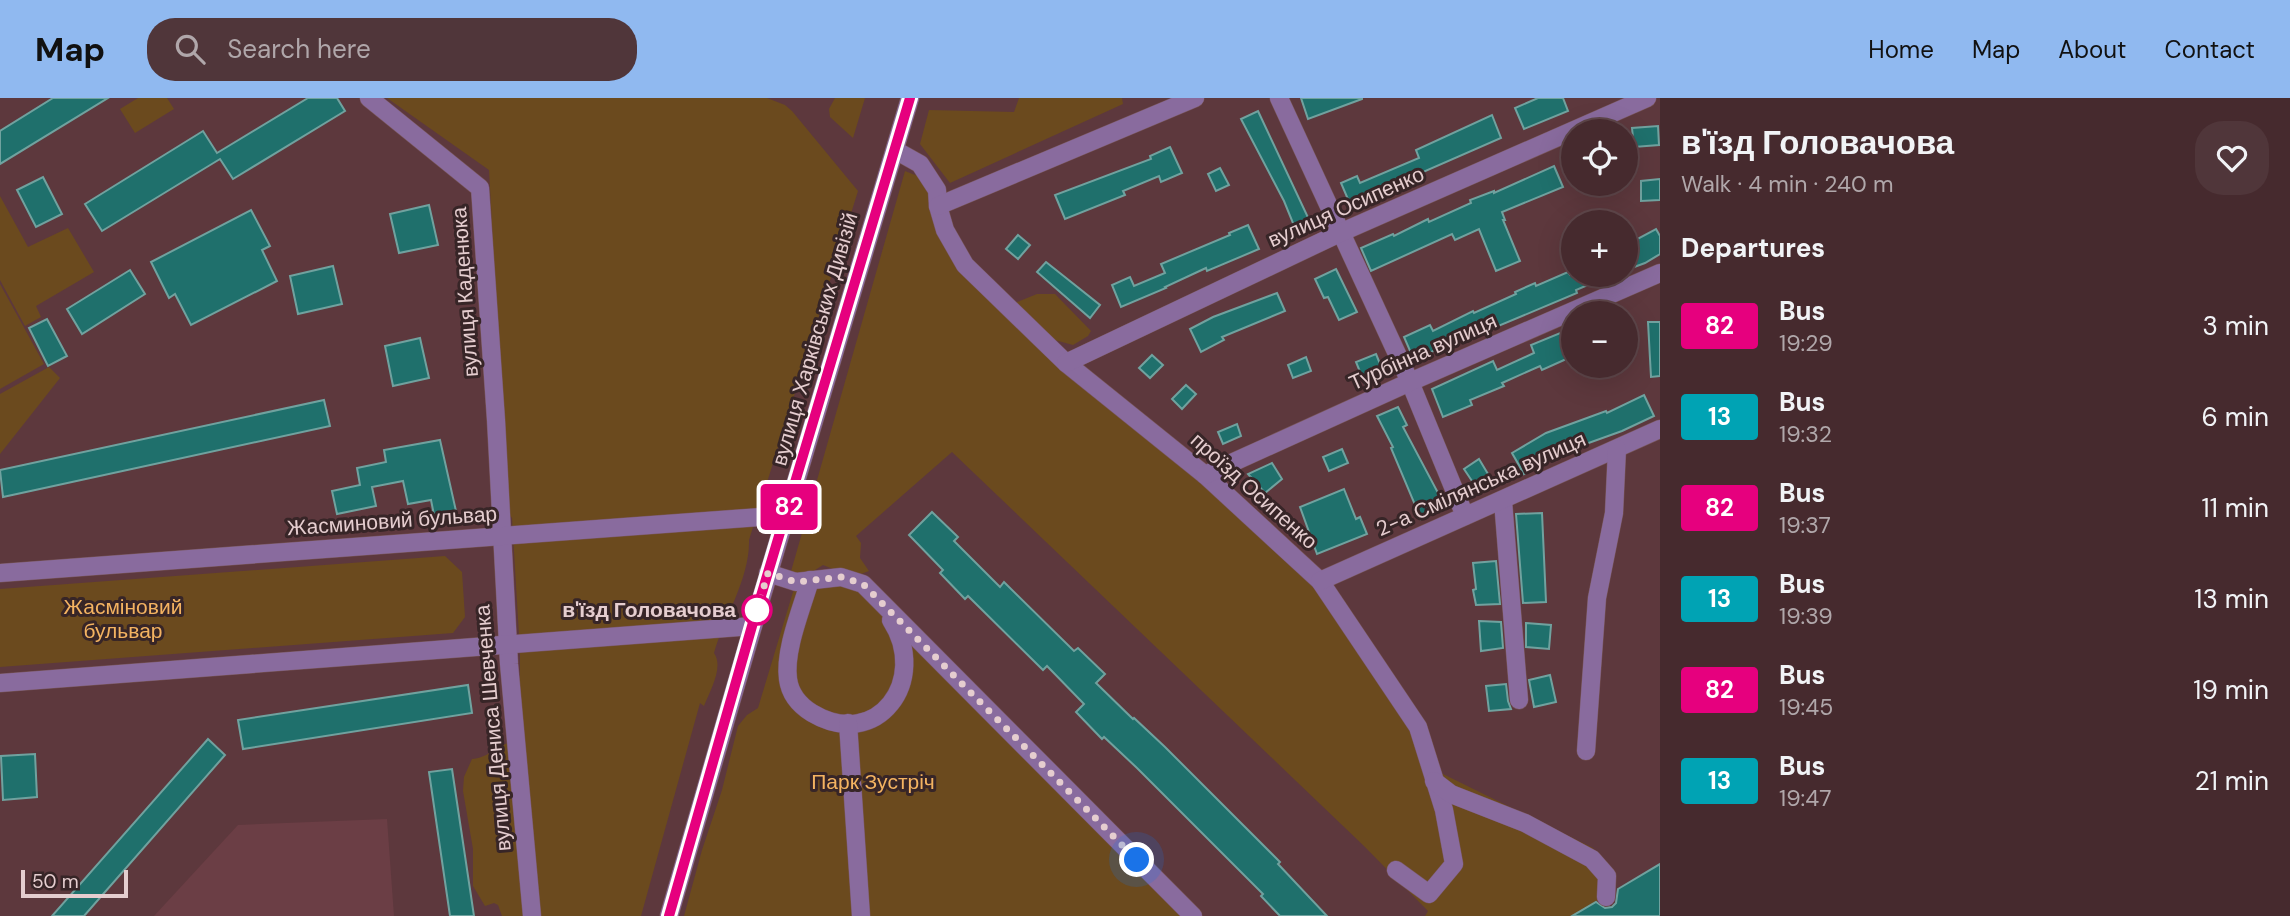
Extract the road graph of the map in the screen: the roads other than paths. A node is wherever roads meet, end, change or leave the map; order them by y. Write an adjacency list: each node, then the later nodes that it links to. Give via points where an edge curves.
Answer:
1 (369, 98): 18 (street, вулиця Каденюка, via 480,188)
2 (910, 98): 6 (street, вулиця Харківських Дивізій)
3 (1195, 98): 7 (street)
4 (1279, 98): 8 (street)
5 (1647, 98): 8 (street, вулиця Осипенко)
6 (895, 150): 7 (street, проїзд Осипенко, via 920,164 937,190); 16 (street, вулиця Харківських Дивізій)
7 (938, 205): 10 (street, проїзд Осипенко, via 945,230 965,265)
8 (1342, 232): 10 (street, вулиця Осипенко); 11 (street)
9 (1660, 273): 11 (street, Турбінна вулиця)
10 (1066, 363): 14 (street, проїзд Осипенко)
11 (1410, 382): 14 (street, Турбінна вулиця); 17 (street)
12 (1660, 429): 13 (street, 2-а Смілянська вулиця)
13 (1617, 449): 15 (street, 2-а Смілянська вулиця); 29 (street, via 1614,513 1597,598)
14 (1205, 475): 22 (street, проїзд Осипенко)
15 (1503, 501): 17 (street, 2-а Смілянська вулиця); 27 (street)
16 (787, 515): 18 (street, Жасминовий бульвар); 20 (street, вулиця Харківських Дивізій)
17 (1465, 516): 22 (street, 2-а Смілянська вулиця)
18 (502, 536): 19 (street, Жасминовий бульвар); 25 (street, вулиця Дениса Шевченка)
19 (0, 573)
20 (768, 573): 21 (street, via 796,582); 24 (street, вулиця Харківських Дивізій)
21 (810, 580): 23 (street, via 841,577 863,584); 28 (street, via 788,660 790,688 797,701 822,719)
22 (1320, 581): 30 (street, проїзд Осипенко, via 1418,727)
23 (878, 599): 28 (street, via 904,650 904,677 888,708 869,720); 36 (street)
24 (752, 626): 25 (street); 34 (street, вулиця Харківських Дивізій)
25 (509, 645): 26 (street); 33 (street, вулиця Дениса Шевченка)
26 (0, 683)
27 (1519, 700)
28 (848, 723): 35 (street)
29 (1586, 751)
30 (1433, 781): 31 (street, проїзд Осипенко, via 1444,810 1454,864 1429,894); 32 (street, via 1451,794 1525,823 1592,859 1607,876)
31 (1396, 870)
32 (1605, 897)
33 (532, 916)
34 (669, 916)
35 (862, 916)
36 (1193, 916)

